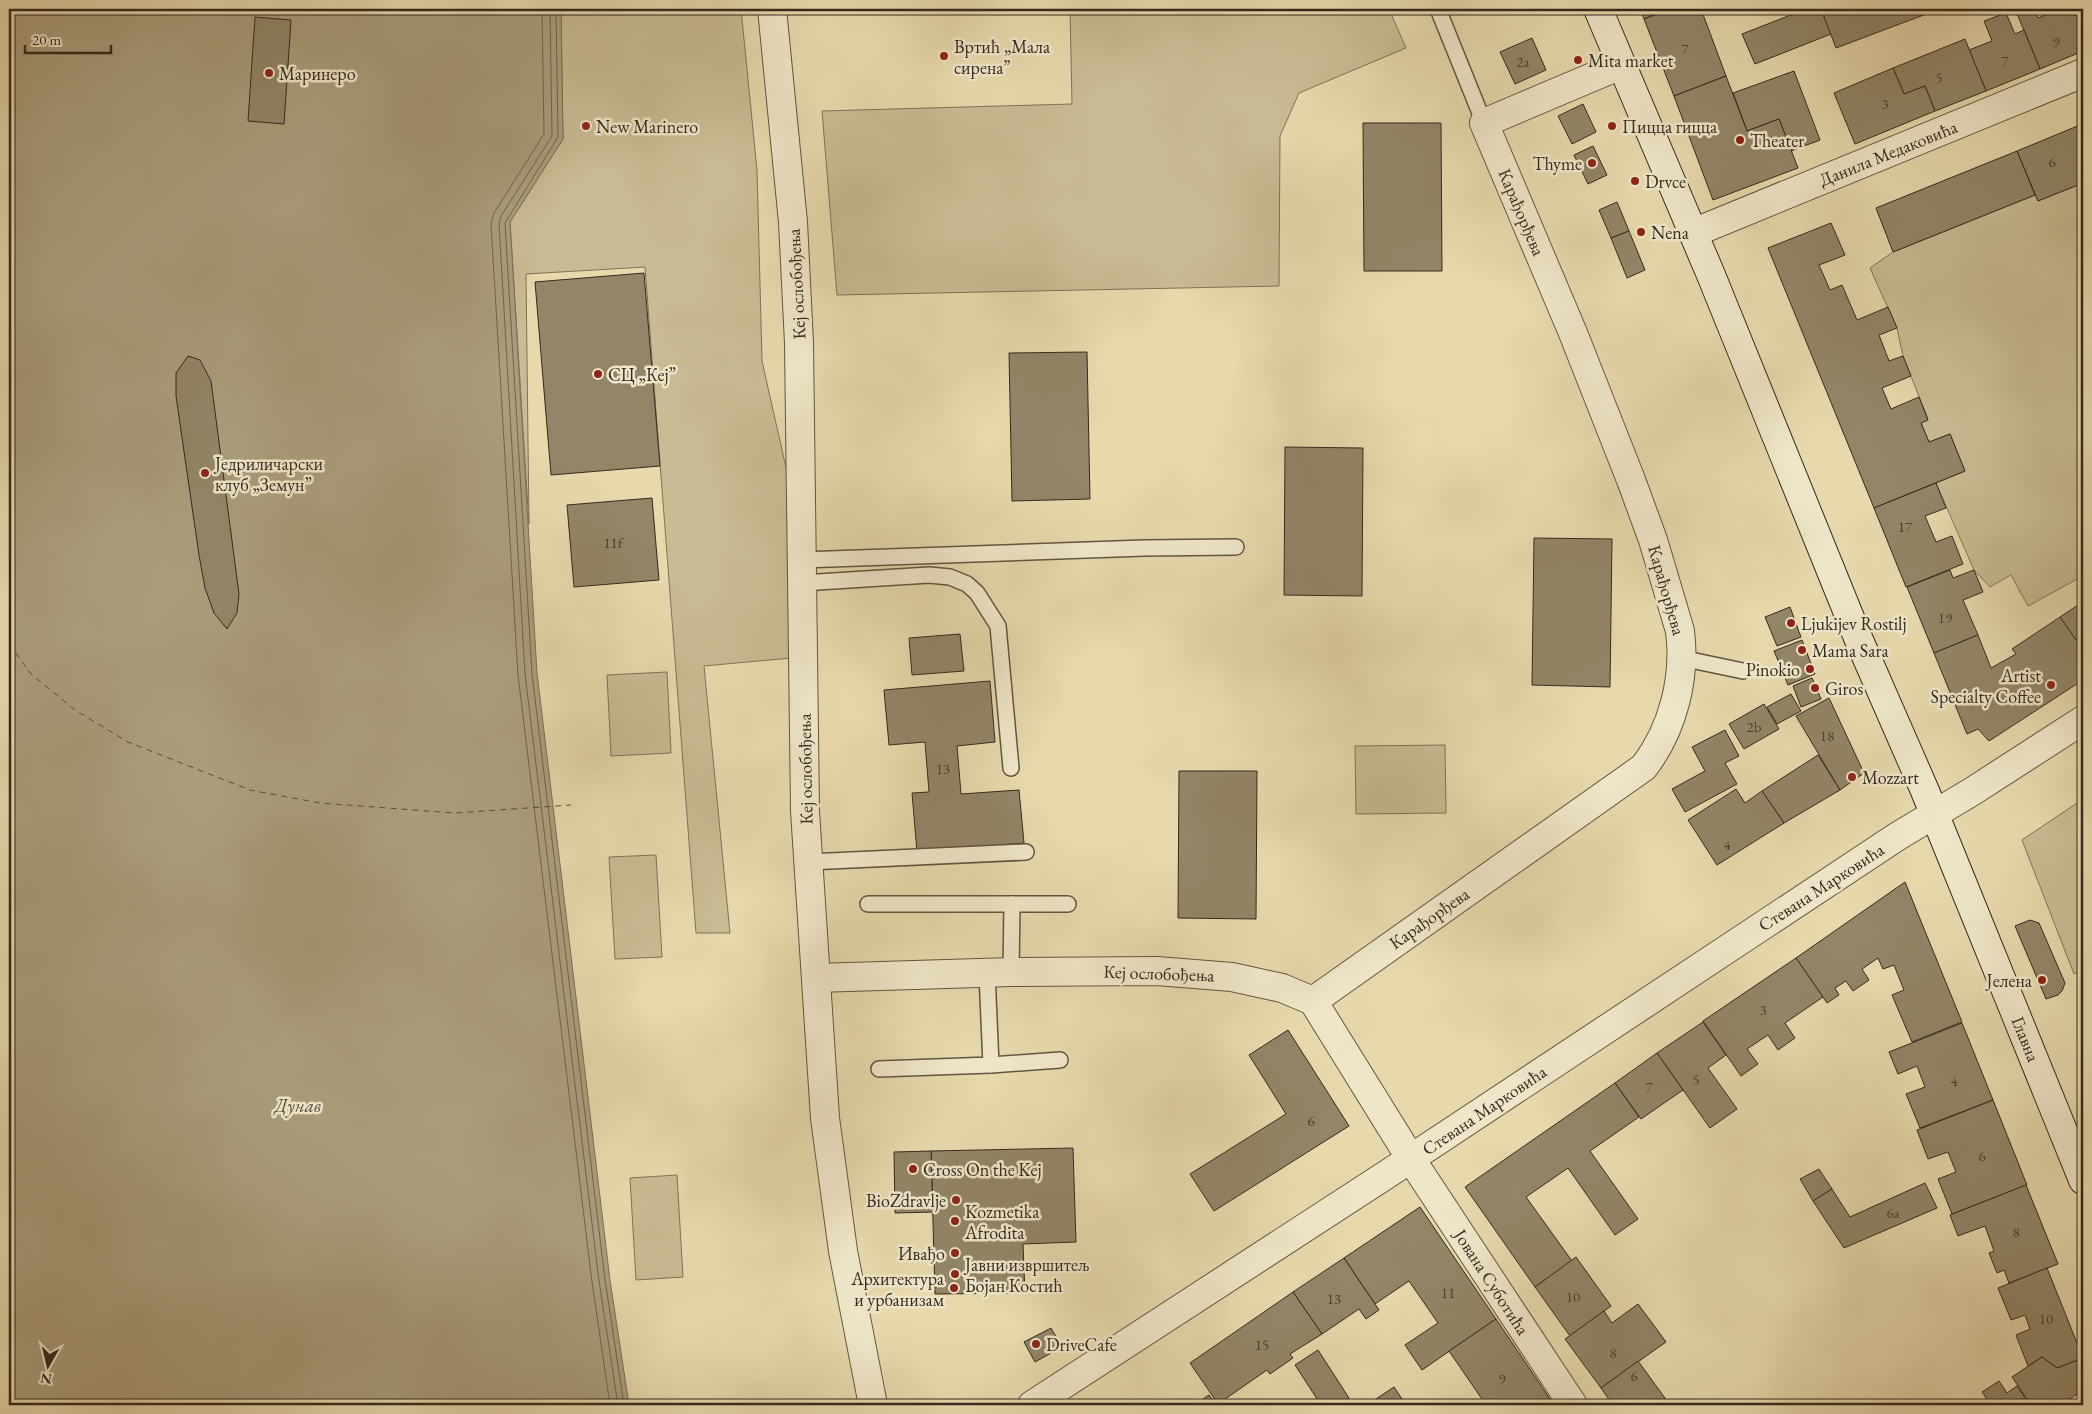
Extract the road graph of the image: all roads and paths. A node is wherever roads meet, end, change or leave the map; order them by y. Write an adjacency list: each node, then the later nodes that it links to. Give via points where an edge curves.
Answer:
1 (772, 9): 9 (street, Кеј ослобођења, via 793,222 799,343)
2 (1438, 9): 6 (lane, Карађорђева)
3 (1598, 9): 4 (street)
4 (1621, 65): 6 (street); 7 (street)
5 (2083, 72): 7 (street, Данила Медаковића)
6 (1484, 123): 10 (street, Карађорђева, via 1634,488 1677,616)
7 (1693, 233): 14 (street)
8 (1236, 547): 9 (lane, via 1144,548)
9 (801, 571): 13 (lane, via 950,577 972,588 998,626); 16 (street, Кеј ослобођења)
10 (1681, 658): 11 (lane); 22 (street, Карађорђева, via 1679,688 1672,710 1658,747 1644,767)
11 (1743, 671)
12 (2083, 720): 14 (street, Стевана Марковића)
13 (1011, 768)
14 (1934, 814): 26 (street, Стевана Марковића); 27 (street, Главна)
15 (1026, 852): 16 (lane)
16 (808, 862): 21 (street, Кеј ослобођења)
17 (868, 904): 18 (lane)
18 (1012, 904): 19 (lane); 20 (lane)
19 (1068, 904)
20 (999, 973): 21 (street, Кеј ослобођења); 22 (street, Кеј ослобођења, via 1121,970 1232,977 1282,988); 24 (lane)
21 (816, 978): 28 (street, Кеј ослобођења, via 825,1118 843,1251)
22 (1313, 1001): 26 (street)
23 (1060, 1060): 24 (lane)
24 (991, 1065): 25 (lane)
25 (879, 1069)
26 (1411, 1158): 29 (street, Стевана Марковића); 30 (street, Јована Суботића)
27 (2083, 1180)
28 (873, 1405)
29 (1032, 1405)
30 (1573, 1405)

